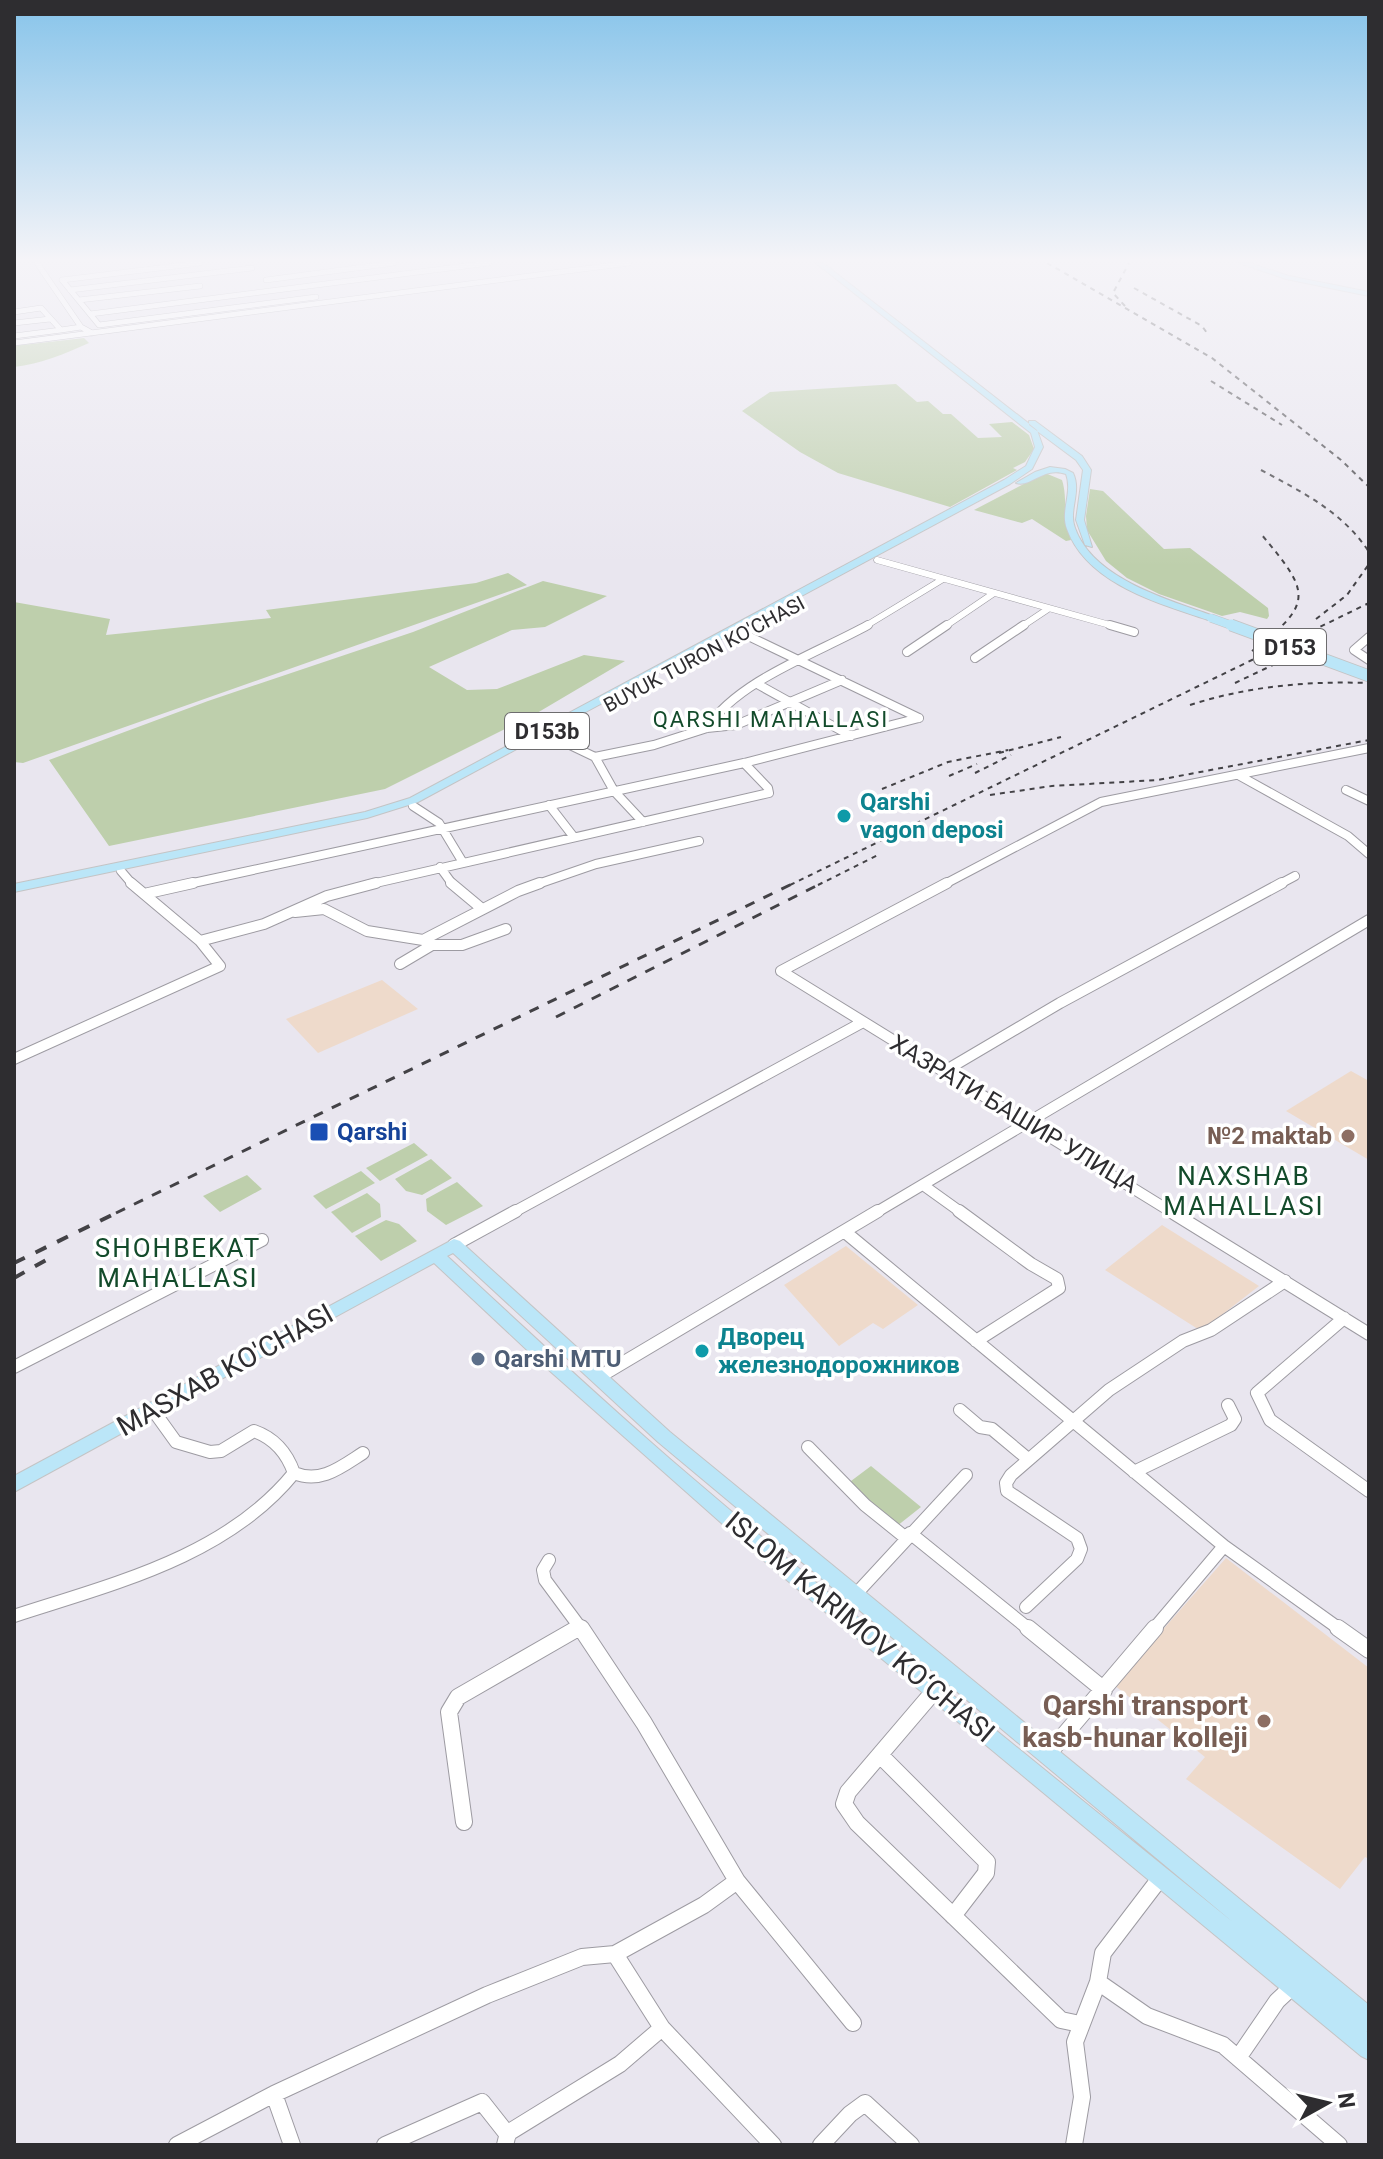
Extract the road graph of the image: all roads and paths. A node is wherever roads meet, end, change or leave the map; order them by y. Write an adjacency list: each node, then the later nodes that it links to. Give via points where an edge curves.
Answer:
1 (947, 364): 3 (main road, via 1034,432 1039,447)
2 (957, 364): 4 (main road)
3 (1035, 458): 4 (main road, BUYUK TURON KO'CHASI, via 1051,452); 5 (main road); 11 (main road, BUYUK TURON KO'CHASI / D153b, via 1007,482)
4 (1079, 458): 5 (main road, BUYUK TURON KO'CHASI, via 1077,465); 10 (main road, D153, via 1087,470 1081,528 1096,554 1143,588)
5 (1058, 468): 6 (main road, BUYUK TURON KO'CHASI / D153b, via 1037,474); 10 (main road, D153, via 1073,479 1069,526 1096,563 1148,595)
6 (877, 560): 7 (street); 11 (main road, BUYUK TURON KO'CHASI / D153b)
7 (943, 579): 8 (street); 16 (street)
8 (994, 593): 9 (street); 14 (street)
9 (1048, 609): 12 (street); 15 (street)
10 (1213, 618): 18 (main road, D153, bridge)
11 (741, 631): 16 (street); 23 (main road, BUYUK TURON KO'CHASI / D153b); 43 (main road, BUYUK TURON KO'CHASI / D153b, via 401,805)
12 (1134, 632)
13 (1369, 637): 17 (street, via 1354,650)
14 (907, 652)
15 (975, 658)
16 (800, 660): 19 (street); 20 (street)
17 (1369, 660)
18 (1369, 674)
19 (842, 680): 21 (street); 24 (street, via 919,718)
20 (759, 685): 21 (street); 22 (street, via 735,699)
21 (788, 701): 22 (street, via 745,722); 24 (street)
22 (707, 728): 26 (street)
23 (551, 736): 26 (street); 33 (main road, BUYUK TURON KO'CHASI / D153b)
24 (851, 736): 27 (street)
25 (1369, 748): 28 (street)
26 (595, 757): 30 (street)
27 (744, 763): 30 (street); 34 (street, via 769,793)
28 (1240, 776): 38 (street, via 1348,836); 52 (street, ХАЗРАТИ БАШИР УЛИЦА, via 1101,802 781,971)
29 (1346, 790): 31 (street)
30 (614, 791): 32 (street); 34 (street)
31 (1369, 801)
32 (549, 805): 35 (street); 36 (street)
33 (413, 806): 35 (street); 41 (main road, BUYUK TURON KO'CHASI / D153b)
34 (643, 822): 36 (street)
35 (442, 828): 39 (street); 44 (street)
36 (573, 836): 39 (street)
37 (699, 841): 45 (street, via 596,864)
38 (1369, 854)
39 (462, 861): 40 (street)
40 (440, 867): 45 (street, via 451,884); 46 (street, via 319,898)
41 (121, 871): 43 (main road, BUYUK TURON KO'CHASI / D153b); 44 (street)
42 (1295, 876): 54 (street)
43 (14, 891)
44 (144, 894): 49 (street)
45 (481, 908): 50 (street)
46 (285, 915): 49 (street); 50 (street, via 324,909 367,931)
47 (1369, 920): 55 (street)
48 (506, 929): 50 (street, via 462,945)
49 (200, 941): 53 (street, via 220,966)
50 (428, 942): 51 (street)
51 (400, 964)
52 (863, 1022): 54 (street, ХАЗРАТИ БАШИР УЛИЦА); 59 (street, MASXAB KO'CHASI)
53 (14, 1059)
54 (943, 1072): 55 (street, ХАЗРАТИ БАШИР УЛИЦА)
55 (1025, 1123): 56 (street); 60 (street, ХАЗРАТИ БАШИР УЛИЦА)
56 (923, 1185): 57 (street); 63 (street, via 1057,1279 1059,1288 1053,1293)
57 (845, 1232): 63 (street); 65 (street)
58 (262, 1240): 64 (street)
59 (445, 1250): 65 (main road, ISLOM KARIMOV KO‘CHASI); 67 (main road, MASXAB KO'CHASI); 88 (main road, ISLOM KARIMOV KO‘CHASI, via 672,1468)
60 (1285, 1281): 61 (street, ХАЗРАТИ БАШИР УЛИЦА); 69 (street, via 1109,1390)
61 (1344, 1318): 62 (street, ХАЗРАТИ БАШИР УЛИЦА); 77 (street, via 1257,1393 1270,1420)
62 (1369, 1334)
63 (976, 1341): 69 (street)
64 (14, 1367)
65 (599, 1377): 81 (main road, ISLOM KARIMOV KO‘CHASI)
66 (1228, 1405): 73 (street, via 1235,1419 1231,1425)
67 (153, 1410): 74 (street, via 176,1442 210,1452 254,1431 265,1434 291,1462); 76 (main road, MASXAB KO'CHASI)
68 (960, 1410): 72 (street)
69 (1073, 1422): 72 (street); 73 (street)
70 (808, 1447): 78 (street, via 865,1505)
71 (363, 1453): 74 (street, via 316,1480)
72 (1028, 1459): 82 (street, via 1011,1475 1007,1491 1077,1538 1081,1549)
73 (1134, 1472): 79 (street)
74 (294, 1473): 83 (street, via 267,1507 166,1564)
75 (966, 1475): 78 (street)
76 (14, 1485)
77 (1369, 1491)
78 (908, 1536): 81 (street); 87 (street)
79 (1224, 1546): 85 (street); 87 (street)
80 (549, 1560): 84 (street, via 545,1580)
81 (855, 1595): 86 (main road, ISLOM KARIMOV KO‘CHASI)
82 (1026, 1607)
83 (14, 1616)
84 (580, 1627): 91 (street, via 458,1697 449,1712); 93 (street)
85 (1369, 1650)
86 (962, 1683): 88 (main road); 89 (main road, ISLOM KARIMOV KO‘CHASI)
87 (1104, 1690): 89 (street)
88 (940, 1694): 90 (street); 92 (main road, ISLOM KARIMOV KO‘CHASI)
89 (1048, 1754): 98 (main road, ISLOM KARIMOV KO‘CHASI)
90 (881, 1756): 94 (street, via 987,1862 986,1873); 94 (street, via 848,1792 844,1804)
91 (464, 1822)
92 (1161, 1877): 96 (street, via 1103,1953); 97 (main road, ISLOM KARIMOV KO‘CHASI)
93 (737, 1881): 95 (street); 99 (street)
94 (953, 1916): 100 (street, via 1061,2020)
95 (615, 1954): 101 (street); 104 (street, via 582,1957 501,1989)
96 (1098, 1982): 100 (street); 103 (street, via 1147,2016 1223,2045)
97 (1293, 1986): 102 (main road, ISLOM KARIMOV KO‘CHASI); 103 (street)
98 (1369, 2020)
99 (853, 2023)
100 (1080, 2024): 112 (street, via 1075,2042 1082,2097)
101 (662, 2028): 105 (street, via 620,2064 523,2122); 109 (street)
102 (1369, 2048)
103 (1238, 2058): 113 (street)
104 (274, 2094): 106 (street); 107 (street)
105 (506, 2140): 108 (street, via 482,2102)
106 (177, 2145)
107 (292, 2145)
108 (385, 2145)
109 (773, 2145)
110 (821, 2145): 111 (street, via 865,2103)
111 (911, 2145)
112 (1074, 2145)
113 (1339, 2145)

